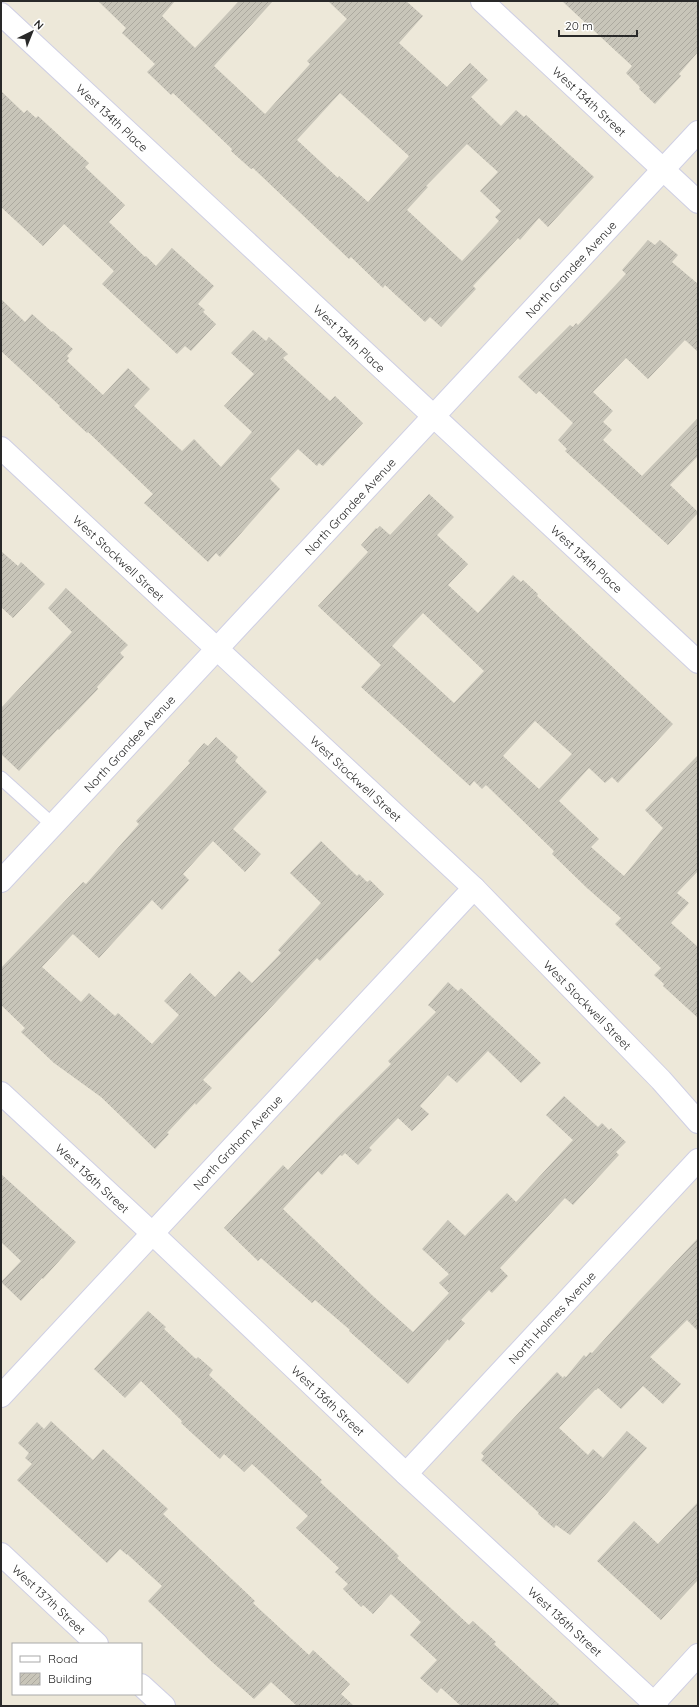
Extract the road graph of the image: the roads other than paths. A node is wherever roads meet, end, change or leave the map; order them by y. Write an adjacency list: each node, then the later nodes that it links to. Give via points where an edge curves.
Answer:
1 (482, 1): 4 (street, West 134th Street)
2 (1, 14): 6 (street, West 134th Place)
3 (698, 132): 4 (street, North Grandee Avenue)
4 (663, 170): 5 (street, West 134th Street); 6 (street, North Grandee Avenue)
5 (698, 202)
6 (434, 416): 8 (street, North Grandee Avenue); 9 (street, West 134th Place)
7 (1, 448): 8 (street, West Stockwell Street)
8 (217, 649): 11 (street, North Grandee Avenue); 13 (street, West Stockwell Street)
9 (698, 662)
10 (1, 778): 11 (lane)
11 (52, 825): 12 (street, North Grandee Avenue)
12 (1, 881)
13 (474, 888): 15 (street, West Stockwell Street, via 661,1080); 17 (street, North Graham Avenue)
14 (1, 1093): 17 (street, West 136th Street)
15 (698, 1122)
16 (698, 1160): 19 (street, North Holmes Avenue)
17 (152, 1233): 18 (street, North Graham Avenue); 19 (street, West 136th Street)
18 (1, 1396)
19 (406, 1474): 24 (street, West 136th Street)
20 (1, 1554): 21 (street, West 137th Street)
21 (96, 1643)
22 (698, 1656): 24 (street)
23 (142, 1686): 25 (street)
24 (655, 1704)
25 (164, 1706)

